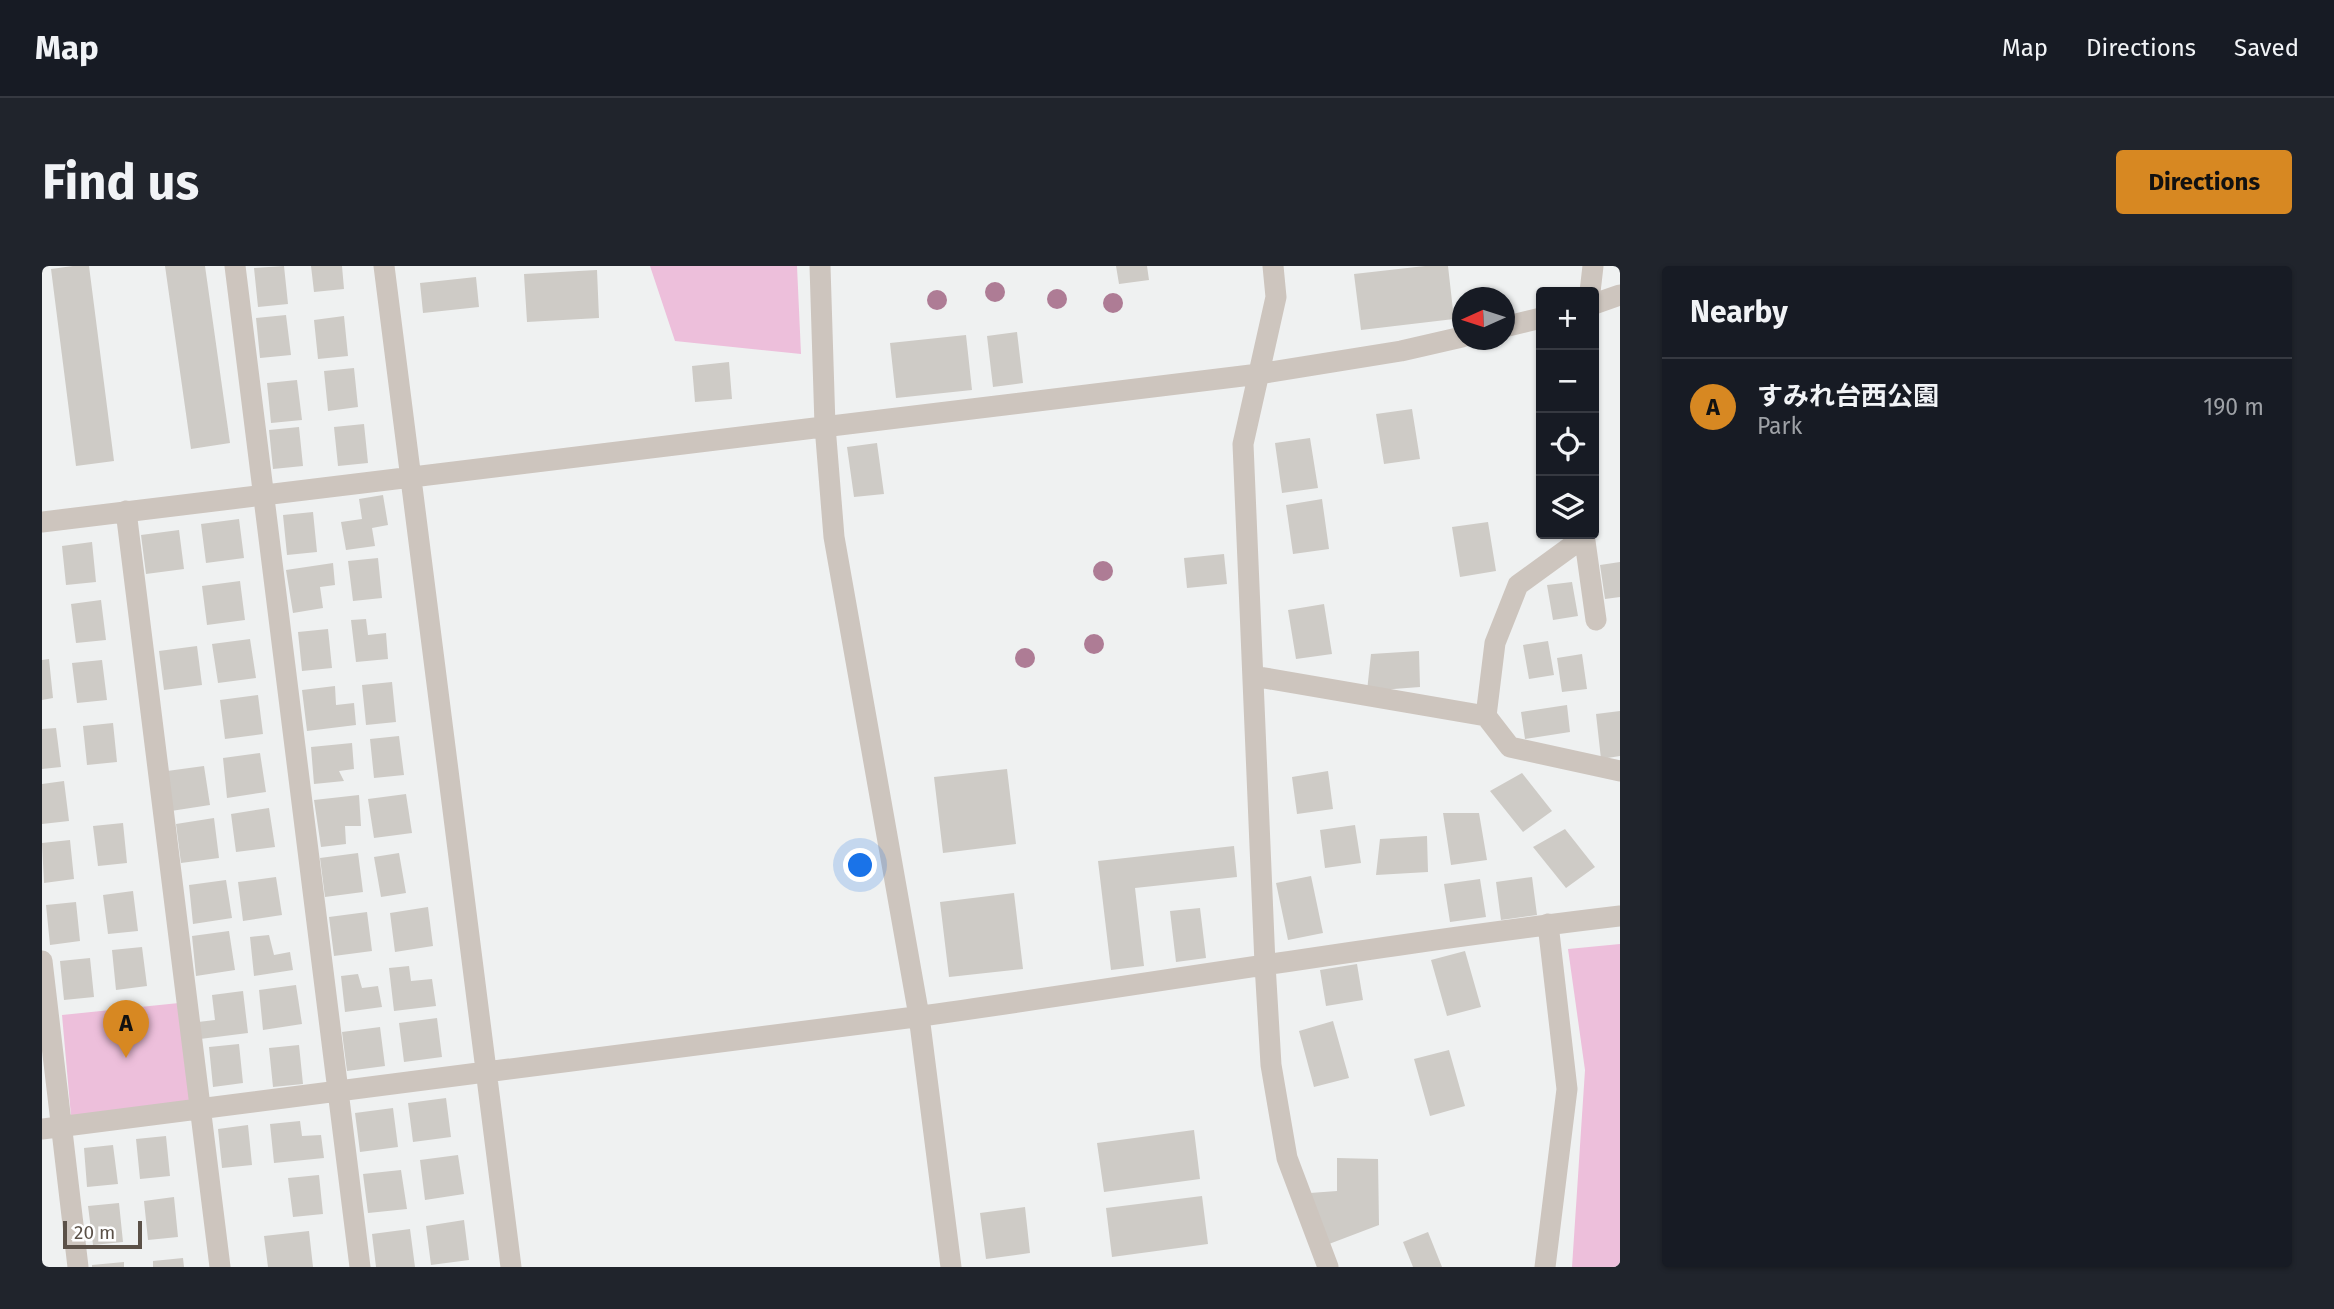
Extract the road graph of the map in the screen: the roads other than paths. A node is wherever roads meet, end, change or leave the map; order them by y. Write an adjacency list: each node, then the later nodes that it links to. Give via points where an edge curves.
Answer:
1 (235, 266): 15 (street)
2 (384, 266): 14 (street)
3 (820, 266): 13 (street)
4 (1273, 266): 12 (street, via 1276,298)
5 (1593, 266): 6 (street)
6 (1591, 287)
7 (1620, 295): 8 (street)
8 (1599, 302)
9 (1536, 318): 10 (street)
10 (1515, 324)
11 (1452, 339): 12 (street)
12 (1259, 374): 13 (street); 21 (street, via 1243,444)
13 (825, 426): 14 (street); 28 (street, via 834,537)
14 (411, 477): 15 (street); 29 (street)
15 (263, 495): 16 (street); 30 (street)
16 (126, 511): 17 (street); 31 (street)
17 (42, 522)
18 (1579, 539): 22 (street, via 1518,585 1495,643)
19 (1585, 539): 20 (street)
20 (1596, 620)
21 (1252, 676): 22 (street); 27 (street)
22 (1486, 716): 23 (street, via 1510,747)
23 (1620, 771)
24 (1620, 916): 25 (street)
25 (1548, 924): 27 (street); 39 (street, via 1567,1089)
26 (42, 961): 32 (street)
27 (1265, 964): 28 (street); 38 (street, via 1271,1065 1287,1158)
28 (919, 1016): 29 (street); 37 (street)
29 (488, 1074): 30 (street); 36 (street)
30 (339, 1093): 31 (street); 35 (street)
31 (201, 1109): 32 (street); 34 (street)
32 (52, 1127): 33 (street)
33 (78, 1267)
34 (220, 1267)
35 (360, 1267)
36 (511, 1267)
37 (951, 1267)
38 (1328, 1267)
39 (1545, 1267)

